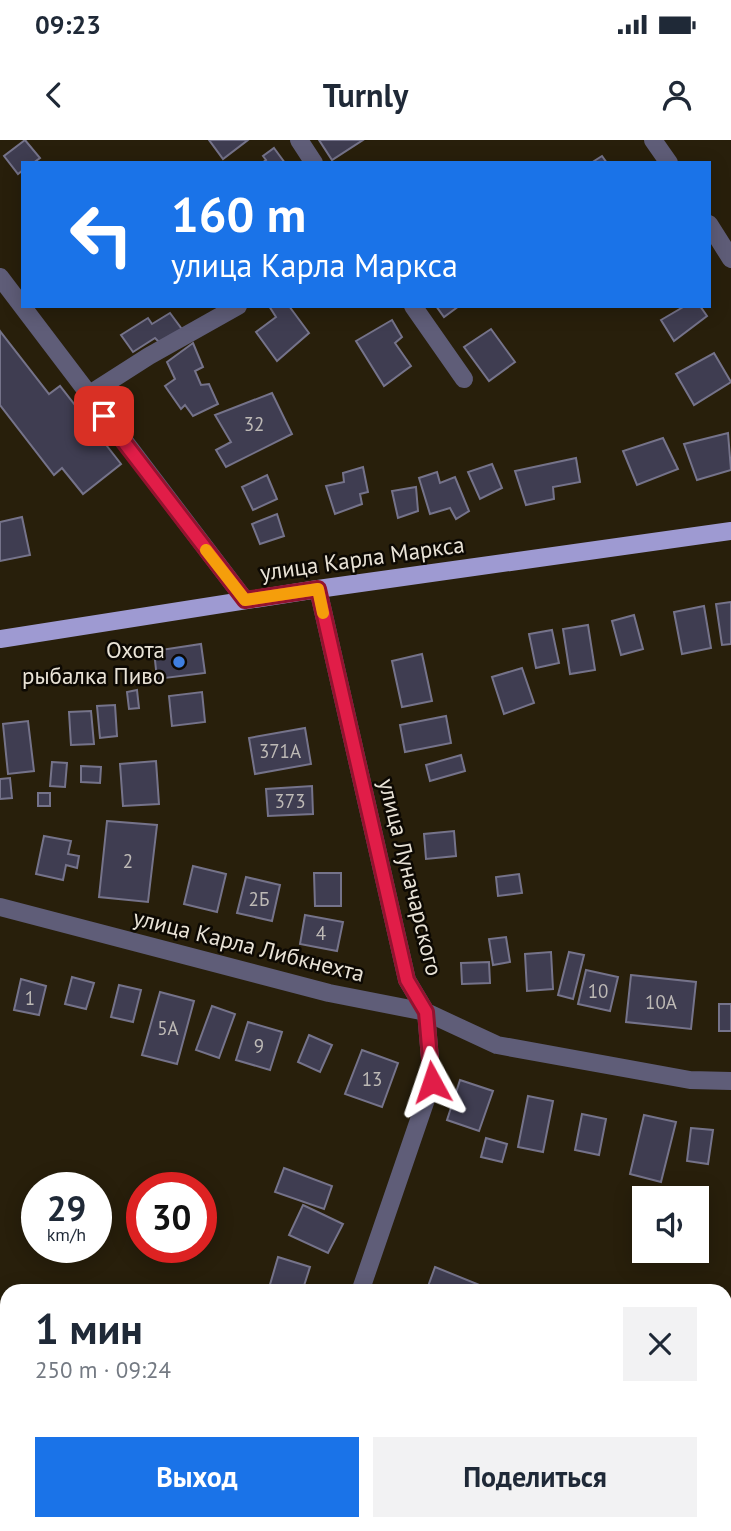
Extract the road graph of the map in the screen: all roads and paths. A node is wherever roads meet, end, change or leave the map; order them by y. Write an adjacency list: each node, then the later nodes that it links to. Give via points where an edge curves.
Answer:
1 (299, 140): 3 (street)
2 (653, 140): 4 (street)
3 (313, 161)
4 (668, 161)
5 (711, 227): 6 (street)
6 (731, 259)
7 (0, 277): 8 (street)
8 (21, 305)
9 (23, 308): 13 (street)
10 (234, 308): 13 (street)
11 (414, 308): 12 (street)
12 (464, 379)
13 (88, 395): 16 (street)
14 (731, 531): 15 (main road, улица Карла Маркса)
15 (318, 589): 16 (main road, улица Карла Маркса); 19 (street, улица Луначарского, via 407,980)
16 (245, 600): 17 (main road, улица Карла Маркса)
17 (0, 639)
18 (0, 907): 19 (street, улица Карла Либкнехта, via 330,993)
19 (426, 1012): 20 (street, улица Карла Либкнехта, via 497,1045 690,1080); 21 (street, улица Луначарского, via 432,1082)
20 (731, 1081)
21 (363, 1284)

